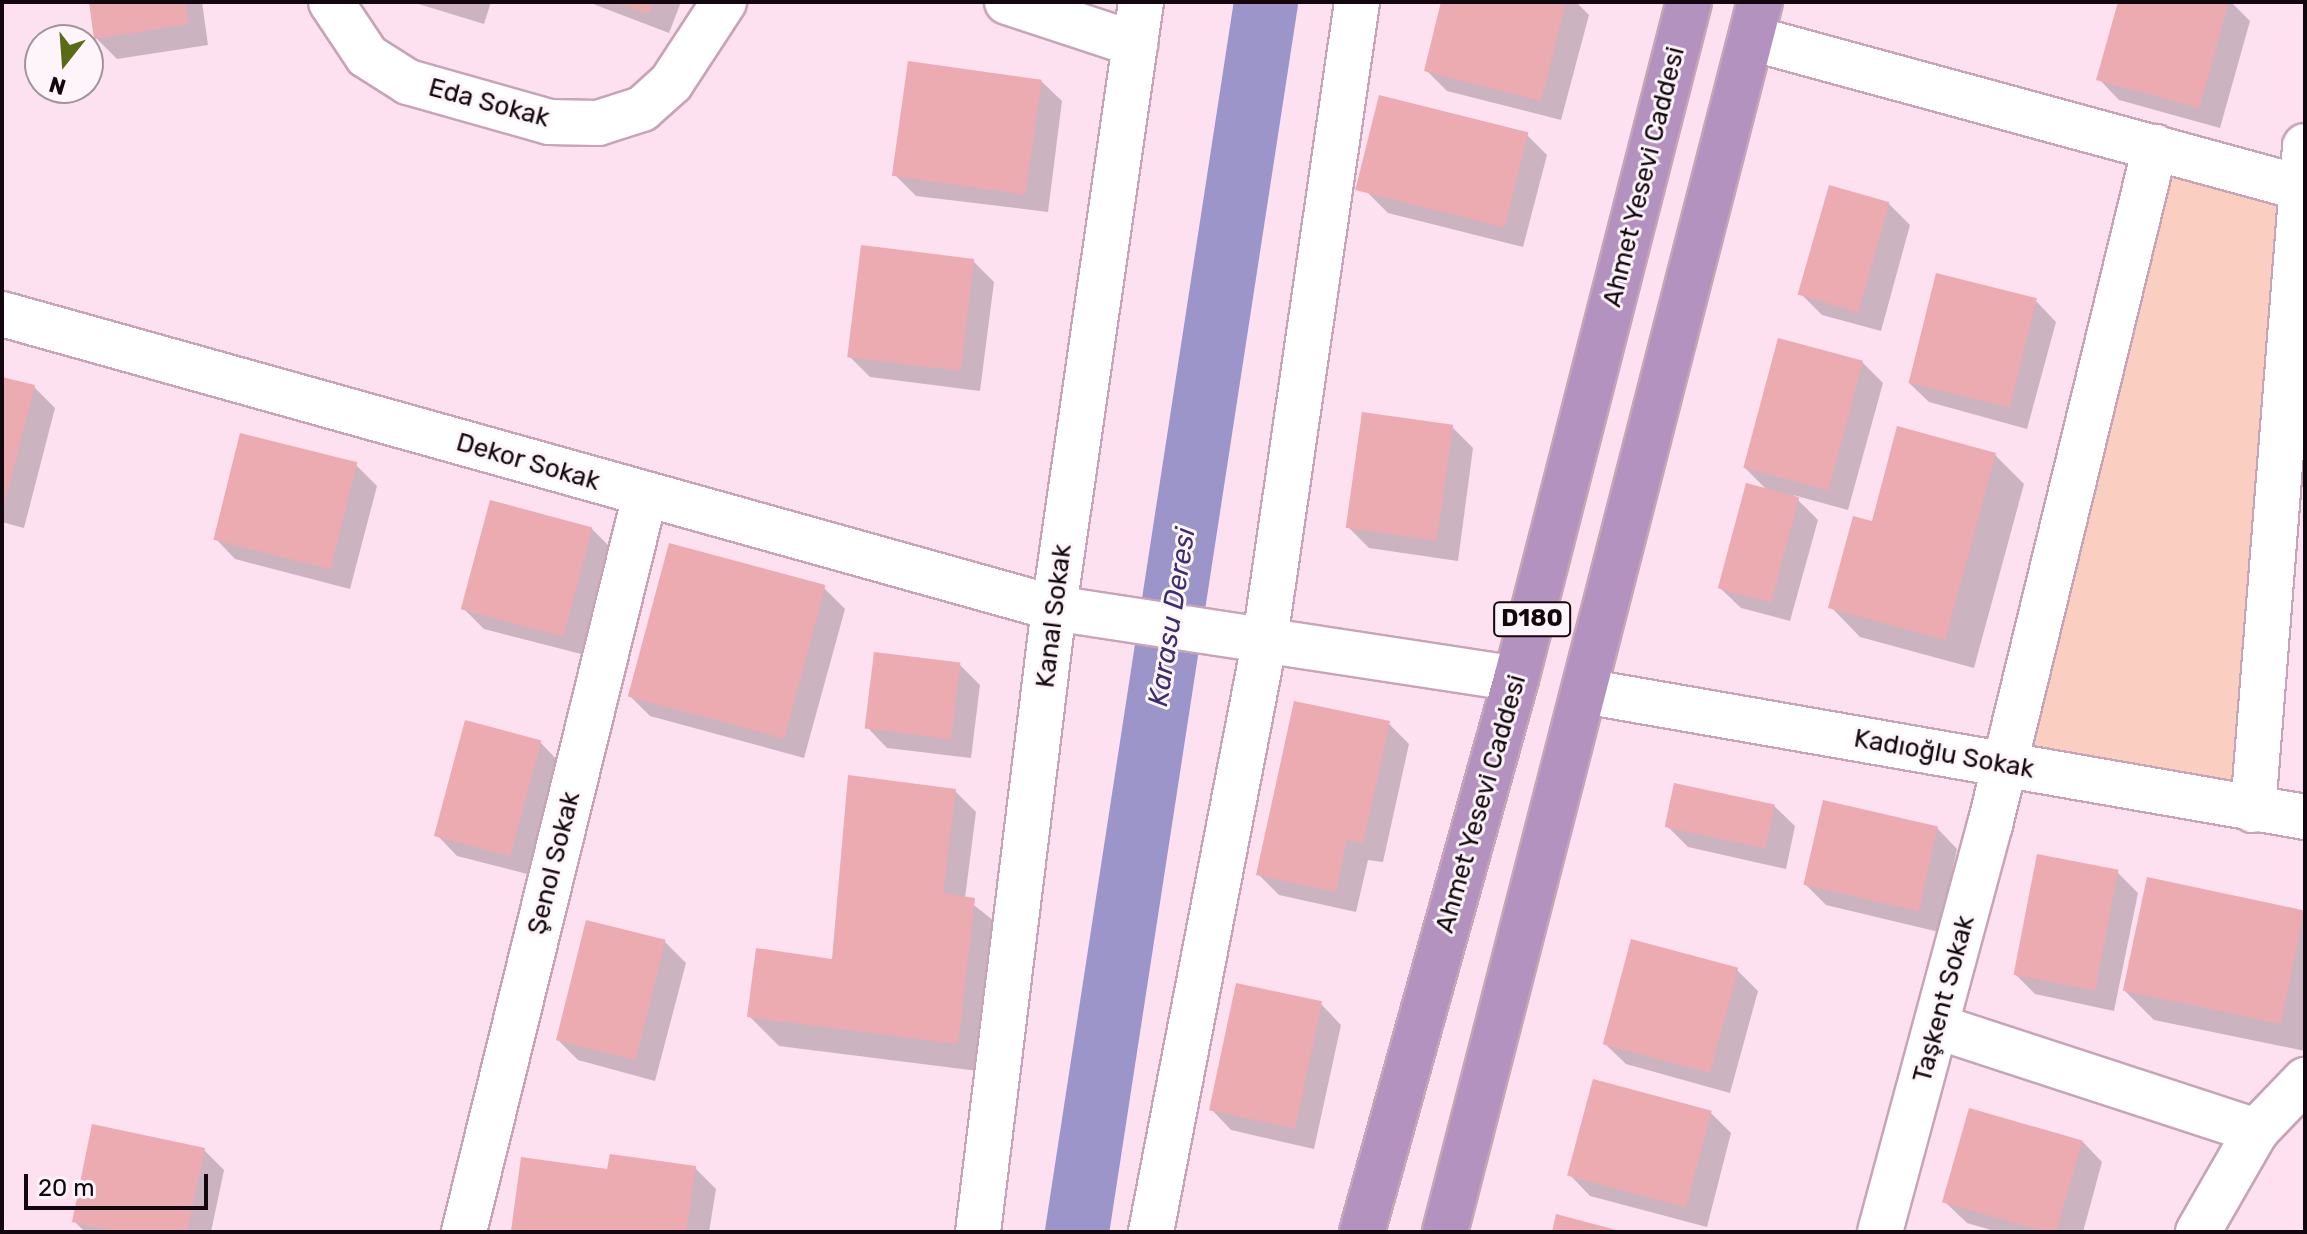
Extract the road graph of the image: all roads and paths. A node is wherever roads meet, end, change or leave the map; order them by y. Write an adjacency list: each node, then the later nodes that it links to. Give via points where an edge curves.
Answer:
1 (331, 2): 2 (street, Eda Sokak, via 367,56 408,82 549,122 598,123 642,109 671,83)
2 (724, 2)
3 (1007, 2): 7 (street)
4 (1357, 2): 13 (street)
5 (1689, 2): 14 (highway, Ahmet Yesevi Caddesi / D180)
6 (1755, 20): 8 (street); 15 (highway, D180)
7 (1138, 23): 12 (street, Kanal Sokak)
8 (2155, 147): 9 (street); 16 (street, Taşkent Sokak)
9 (2304, 167): 17 (street)
10 (2, 314): 11 (street, Dekor Sokak)
11 (645, 495): 12 (street, Dekor Sokak); 22 (street, Şenol Sokak)
12 (1054, 608): 13 (street, Dekor Sokak); 23 (street, Kanal Sokak)
13 (1265, 639): 14 (street, Dekor Sokak); 24 (street)
14 (1516, 679): 25 (highway, Ahmet Yesevi Caddesi / D180)
15 (1584, 691): 16 (street, Kadıoğlu Sokak); 26 (highway, D180)
16 (2005, 765): 17 (street, Kadıoğlu Sokak); 19 (street, Taşkent Sokak)
17 (2253, 810): 18 (street, Kadıoğlu Sokak)
18 (2305, 817)
19 (1938, 1027): 21 (street); 27 (street, Taşkent Sokak)
20 (2305, 1080): 21 (street)
21 (2256, 1131): 28 (street)
22 (464, 1232)
23 (978, 1232)
24 (1151, 1232)
25 (1362, 1232)
26 (1445, 1232)
27 (1880, 1232)
28 (2198, 1232)

